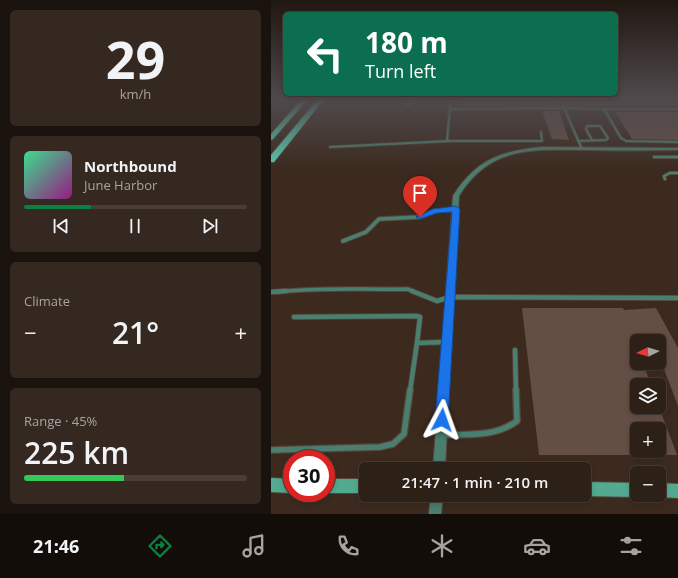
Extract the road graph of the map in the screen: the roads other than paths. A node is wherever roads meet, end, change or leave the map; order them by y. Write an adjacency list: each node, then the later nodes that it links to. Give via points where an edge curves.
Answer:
1 (285, 122): 7 (main road)
2 (302, 122): 19 (main road)
3 (449, 122): 10 (lane)
4 (570, 122): 8 (lane)
5 (612, 122): 12 (lane, via 621,138 626,140)
6 (541, 132): 10 (lane, via 542,141)
7 (271, 138)
8 (578, 140): 11 (lane); 14 (lane)
9 (592, 140): 9 (lane, via 606,140 608,138 600,126 587,126); 11 (lane)
10 (449, 141): 13 (lane)
11 (586, 141): 15 (lane)
12 (678, 142)
13 (330, 146)
14 (582, 149): 15 (street); 22 (street, via 543,148 492,160 473,173 464,183 456,196)
15 (590, 149): 16 (street)
16 (678, 150)
17 (654, 157): 18 (lane)
18 (678, 157)
19 (271, 160)
20 (678, 173): 21 (lane, via 670,173 664,176)
21 (665, 179)
22 (456, 209): 23 (lane, via 436,211 420,217 379,219 366,232); 25 (street)
23 (343, 241)
24 (271, 292): 25 (lane, via 311,288 408,289 437,301)
25 (450, 297): 26 (lane); 28 (street)
26 (678, 298)
27 (294, 317): 29 (lane, via 416,316 420,317)
28 (447, 342): 29 (lane); 31 (street)
29 (417, 343): 32 (lane, via 404,434 398,441 391,446 379,447)
30 (515, 350): 31 (lane, via 517,421 502,431)
31 (441, 436): 33 (street)
32 (271, 450)
33 (439, 462)
34 (271, 485): 35 (main road)
35 (283, 486)
36 (335, 486): 37 (main road)
37 (359, 486)
38 (591, 489): 39 (main road)
39 (630, 490)
40 (666, 490): 41 (main road)
41 (678, 491)
42 (436, 502): 43 (street)
43 (435, 514)

